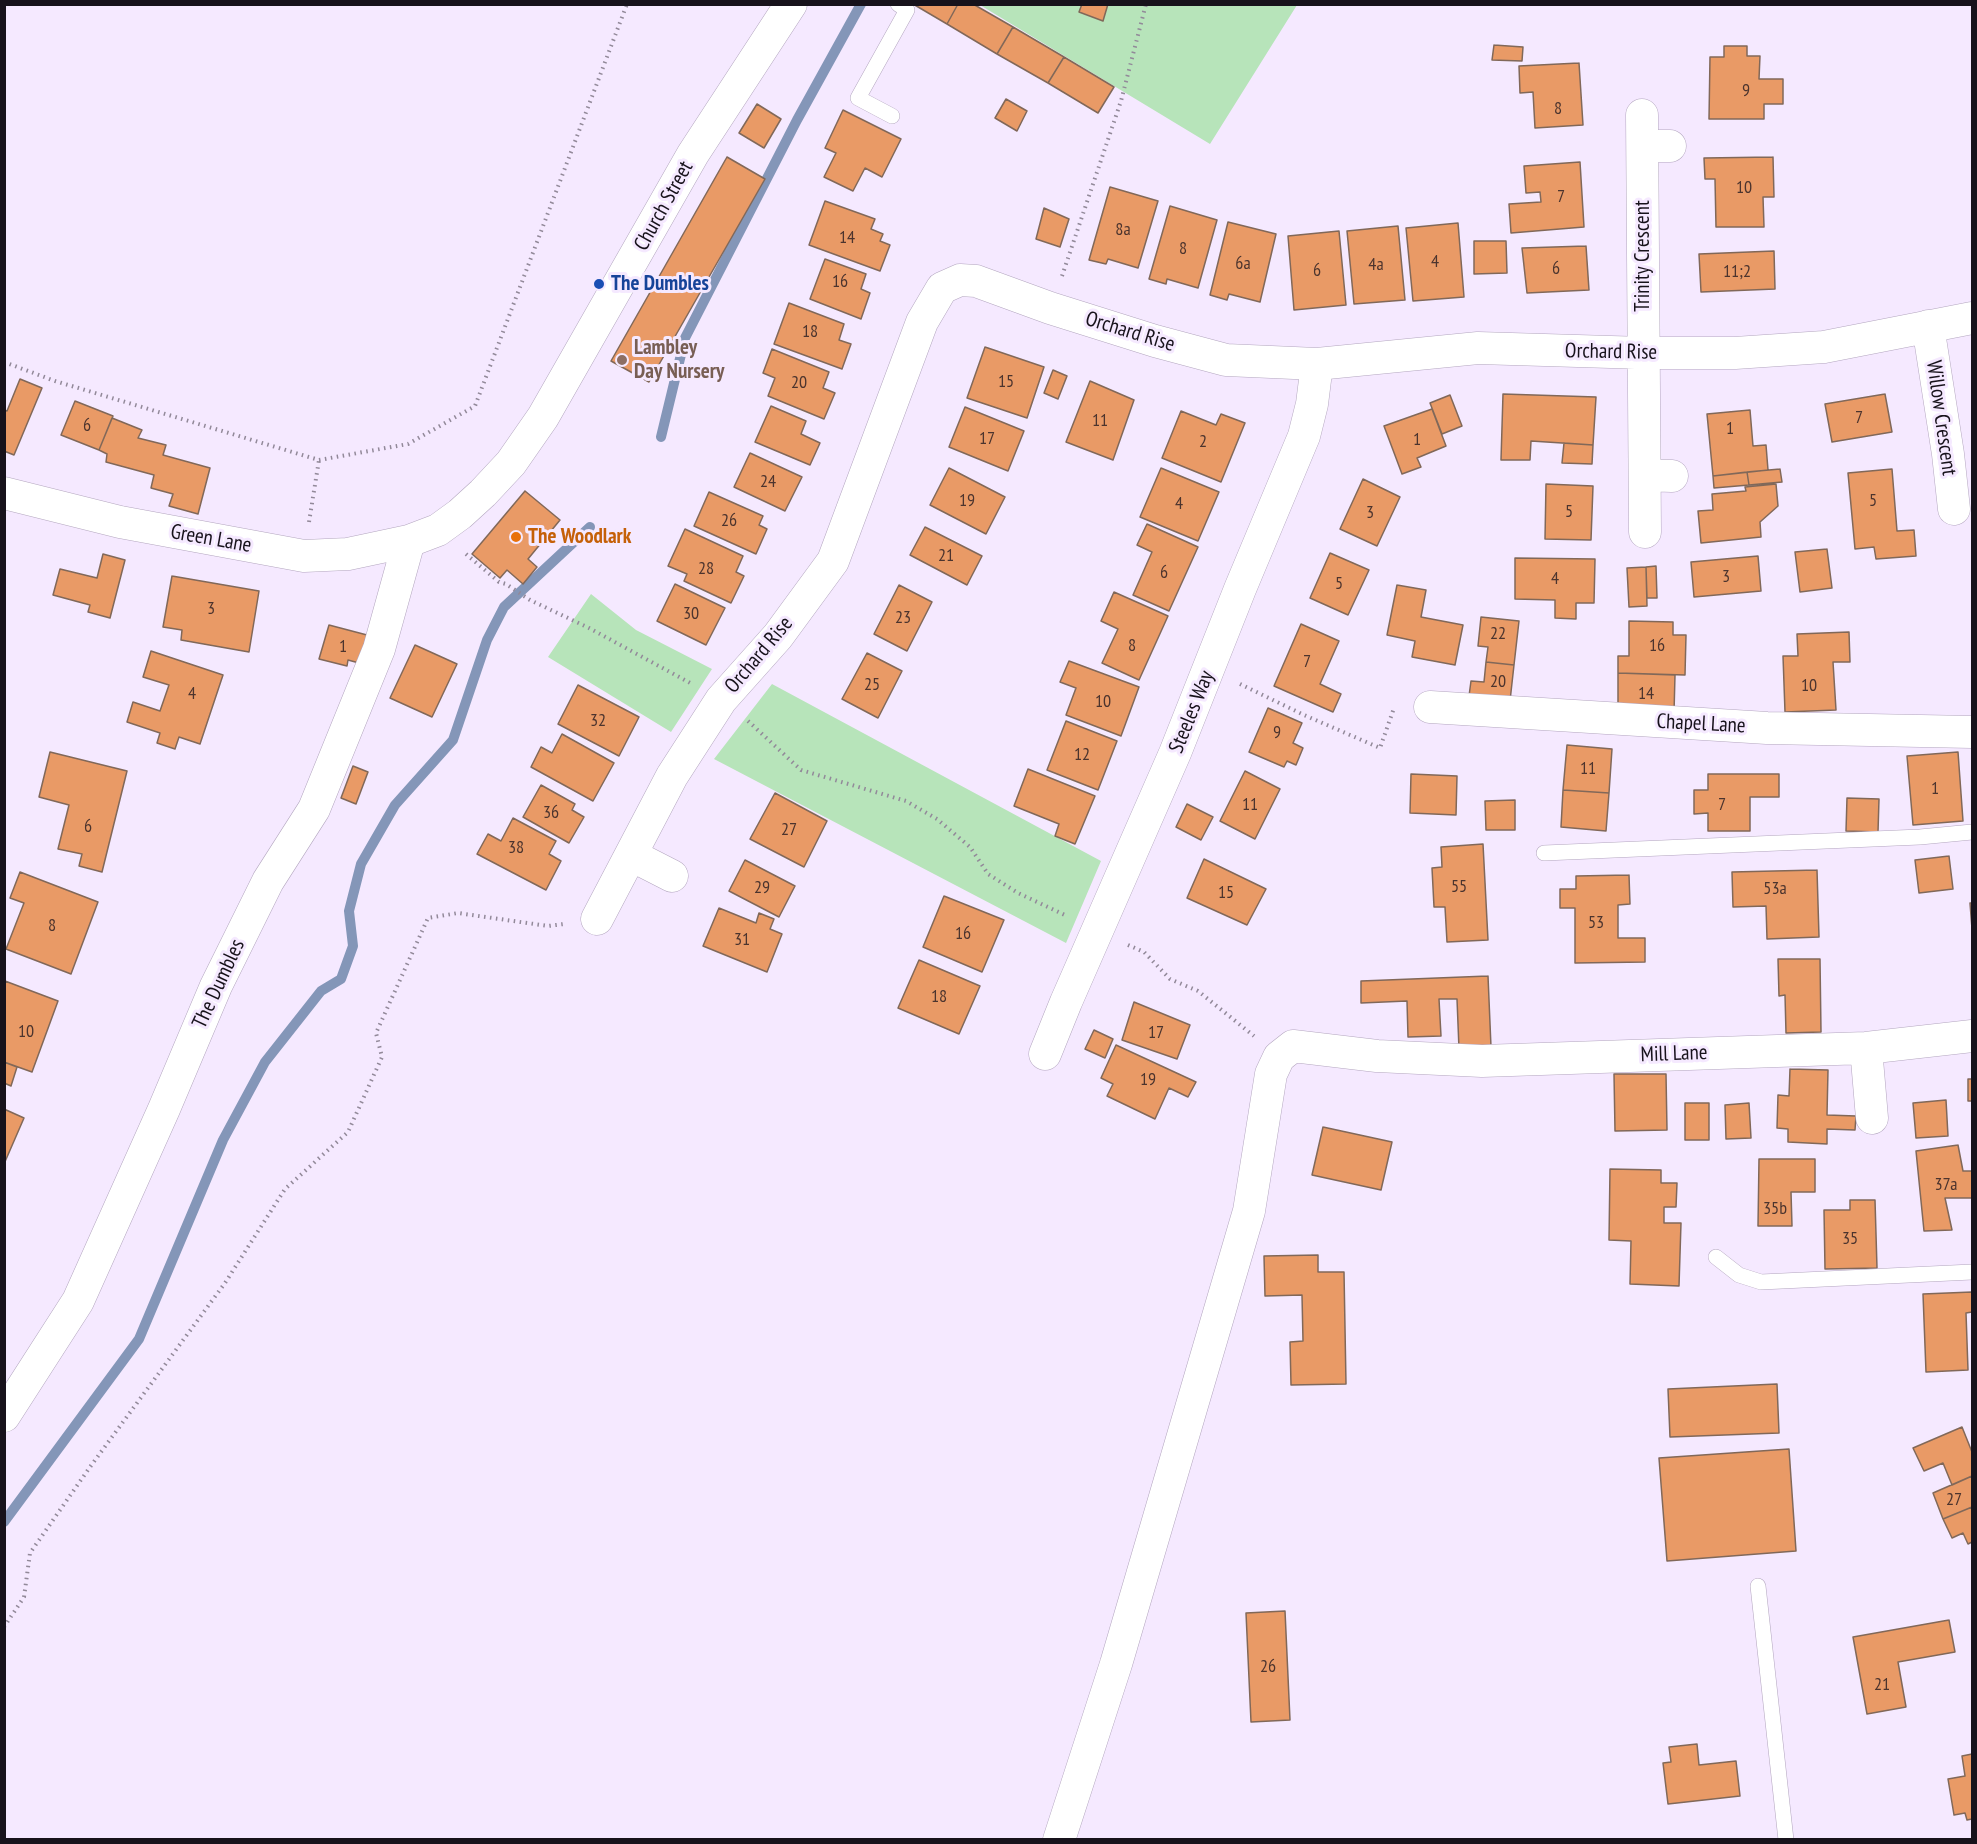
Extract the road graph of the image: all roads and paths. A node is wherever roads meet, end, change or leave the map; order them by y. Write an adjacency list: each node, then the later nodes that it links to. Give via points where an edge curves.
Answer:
1 (627, 4): 13 (path, via 475,406 408,444)
2 (791, 4): 17 (street, Church Street, via 693,154 543,417 497,478 460,514)
3 (898, 4): 5 (lane, via 908,10 858,98)
4 (1146, 4): 7 (path, via 1121,101)
5 (892, 116)
6 (1652, 135): 10 (street, Trinity Crescent)
7 (1050, 308): 12 (street, Orchard Rise, via 1226,360); 20 (street, Orchard Rise, via 976,281 960,280 942,288 922,322 833,561 778,636)
8 (1972, 318): 9 (street, Orchard Rise)
9 (1928, 326): 10 (street, Orchard Rise, via 1824,347 1735,353); 15 (street, Willow Crescent)
10 (1644, 353): 12 (street, Orchard Rise, via 1478,348); 16 (street, Trinity Crescent, via 1658,476)
11 (4, 362): 13 (path)
12 (1317, 364): 19 (street, Steeles Way, via 1304,436)
13 (319, 460): 18 (path)
14 (4, 493): 18 (street, Green Lane, via 120,522)
15 (1953, 509)
16 (1645, 532)
17 (422, 536): 18 (street, Green Lane, via 348,554); 20 (path, via 530,600); 37 (street, The Dumbles, via 314,809 268,881 216,986 78,1301)
18 (304, 556)
19 (1210, 669): 21 (path, via 1380,748 1396,700); 28 (street, Steeles Way)
20 (721, 700): 25 (street, Orchard Rise, via 672,776); 28 (path, via 801,770 906,801 937,819 970,847 988,874)
21 (1430, 707): 22 (street, Chapel Lane, via 1767,728)
22 (1972, 732)
23 (1972, 832): 24 (lane)
24 (1544, 853)
25 (631, 855): 26 (street); 27 (street, Orchard Rise)
26 (672, 876)
27 (597, 919): 39 (path, via 548,926 458,913 428,918 376,1033 382,1057 348,1132 285,1189 225,1283 90,1467 30,1554 24,1597)
28 (1097, 931): 32 (street, Steeles Way)
29 (1132, 947): 33 (path, via 1144,951 1170,980 1198,991)
30 (1972, 1035): 31 (street, Mill Lane)
31 (1866, 1048): 33 (street, Mill Lane, via 1482,1061 1377,1056 1293,1046); 34 (street)
32 (1045, 1054)
33 (1279, 1057): 40 (street, via 1271,1074 1249,1211 1116,1664)
34 (1872, 1118)
35 (1716, 1257): 36 (lane, via 1739,1275 1761,1282)
36 (1972, 1272)
37 (5, 1416)
38 (1758, 1586): 41 (lane)
39 (4, 1627)
40 (1059, 1839)
41 (1786, 1839)

